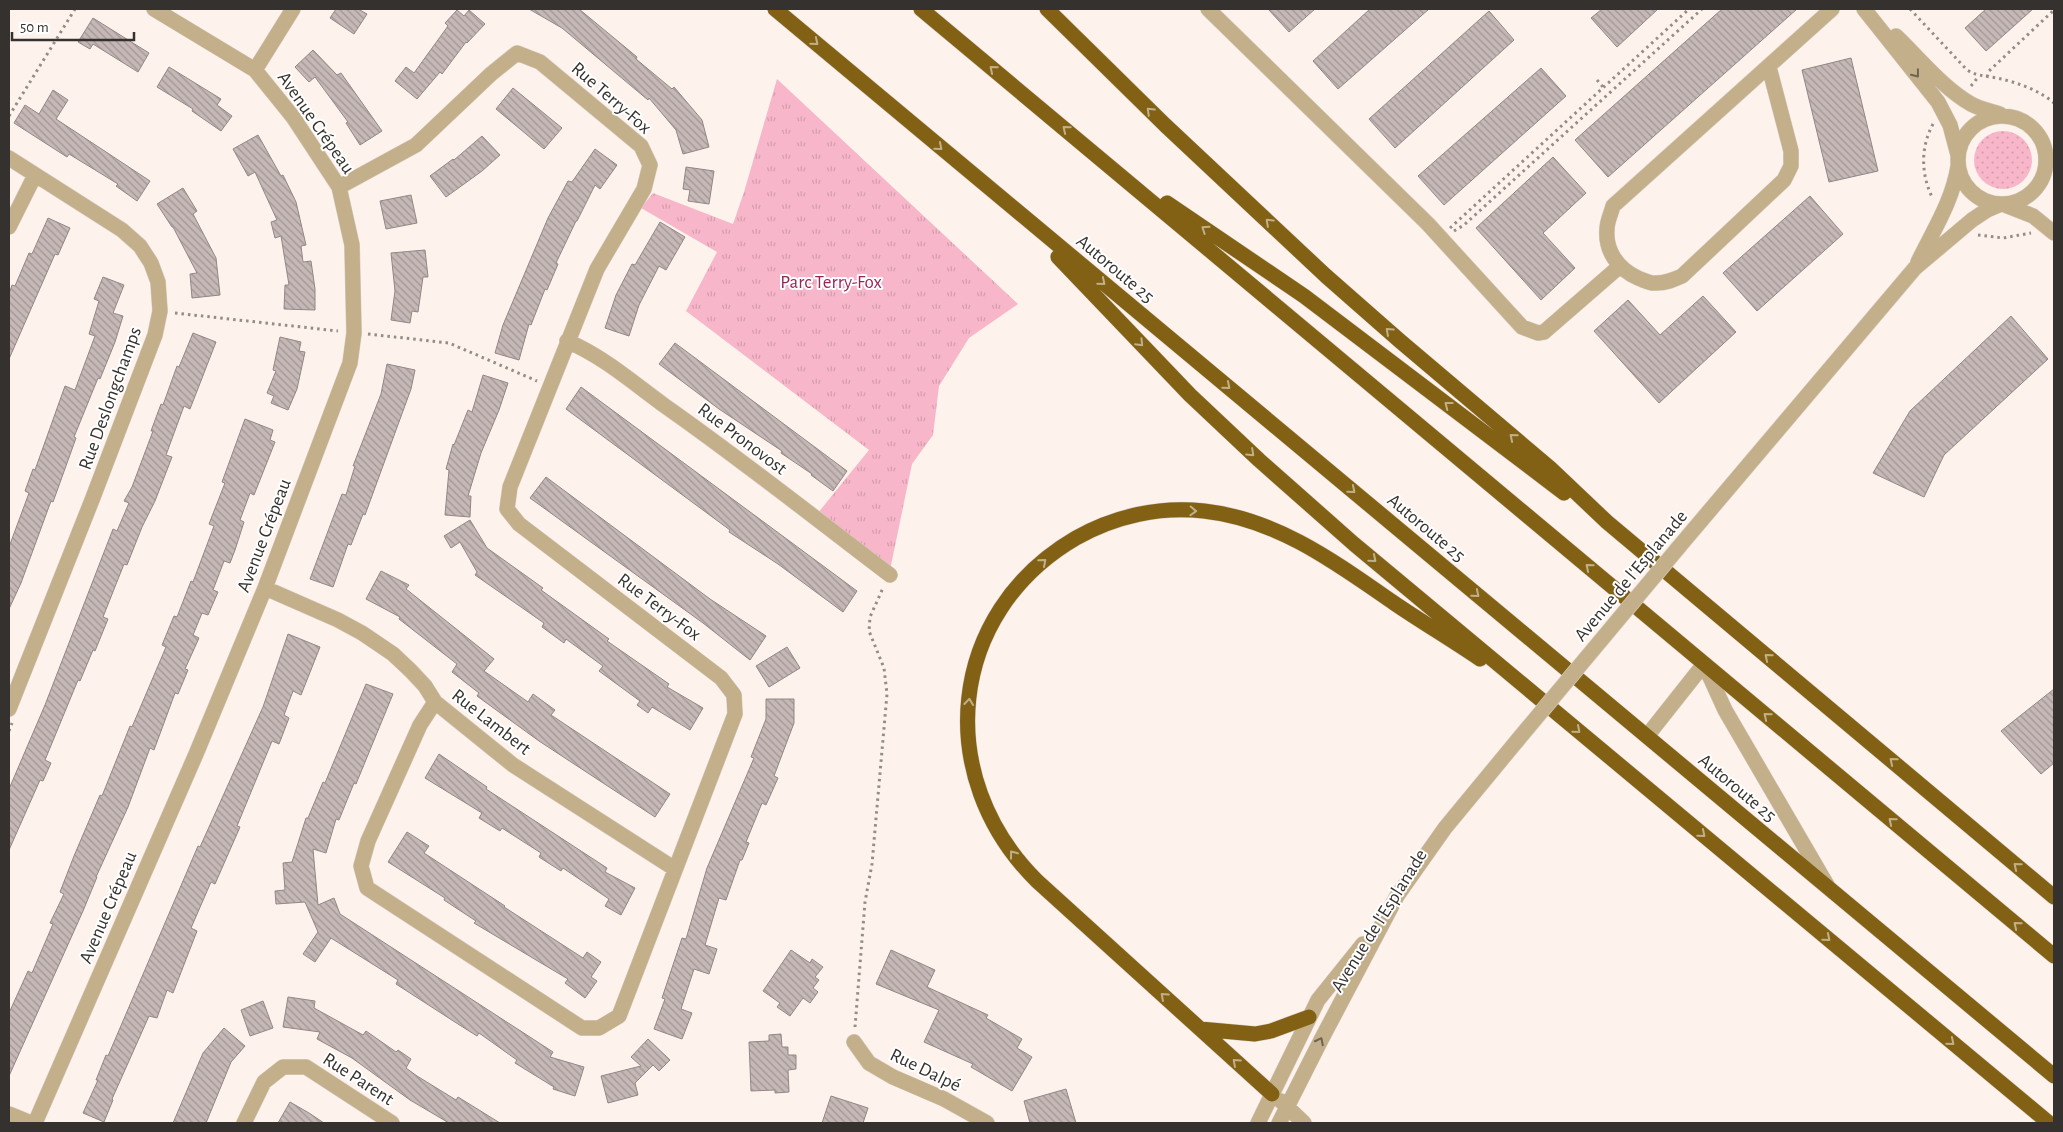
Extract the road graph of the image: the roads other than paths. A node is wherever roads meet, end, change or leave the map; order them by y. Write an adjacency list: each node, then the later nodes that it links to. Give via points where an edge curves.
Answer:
1 (154, 9): 11 (street, Avenue Crépeau)
2 (292, 9): 11 (street)
3 (775, 9): 21 (highway, Autoroute 25, one-way to 21)
4 (921, 9): 15 (highway, one-way to 4)
5 (1047, 9): 27 (highway, one-way to 5, via 1550,468 1313,264 1164,125)
6 (1208, 9): 24 (street, via 1428,224 1522,328 1544,332)
7 (1832, 9): 10 (street)
8 (1864, 9): 16 (street, one-way to 16, via 1938,102 1950,125)
9 (1868, 9): 12 (street, via 1965,100 1979,108)
10 (1769, 66): 24 (street, via 1613,206 1607,238 1611,253); 24 (street, via 1791,151 1791,166 1784,180 1682,276 1654,284 1629,274)
11 (255, 70): 19 (street, Avenue Crépeau, via 294,117)
12 (2007, 115): 13 (street, via 2030,126); 16 (street, via 1986,118 1972,127 1961,143)
13 (2042, 145): 18 (street); 20 (street, via 2044,169 2035,190 2024,199)
14 (9, 158): 17 (street, Rue Deslongchamps)
15 (1101, 158): 27 (highway, one-way to 15, via 1542,477 1304,296); 30 (highway, one-way to 15)
16 (1958, 162): 20 (street, via 1964,183 1970,190 1986,200); 25 (street, Avenue de l'Esplanade, via 1949,199)
17 (35, 175): 22 (street); 33 (street, Rue Deslongchamps, via 122,230 140,246 158,282 160,311 152,344)
18 (2054, 180)
19 (340, 187): 26 (street, Rue Terry-Fox, via 416,145 517,53 540,62 640,146 650,165 644,189 597,269); 29 (street, Avenue Crépeau, via 352,245 354,333 350,363)
20 (2002, 204): 23 (street, via 2033,216); 25 (street, Avenue de l'Esplanade, via 1972,220)
21 (1010, 207): 31 (highway, one-way to 31, via 1190,395 1259,460 1354,544); 34 (highway, Autoroute 25, one-way to 34)
22 (9, 227)
23 (2054, 233)
24 (1620, 266)
25 (1915, 268): 38 (street, Avenue de l'Esplanade, bridge, via 1445,828)
26 (567, 341): 28 (street, Rue Pronovost, via 592,352 696,427); 35 (street, Rue Terry-Fox, via 510,487 507,509 519,524 721,678 734,695 735,714)
27 (1607, 522): 37 (highway, one-way to 27)
28 (890, 575)
29 (265, 588): 32 (street, Rue Lambert, via 362,633 411,671); 47 (street, Avenue Crépeau, via 196,754)
30 (1704, 664): 34 (street); 36 (street, via 1724,710); 39 (highway, one-way to 30)
31 (1540, 698): 41 (highway, one-way to 31, via 1028,872 996,829 980,795 971,763 967,728 974,671 1002,607 1036,567 1082,535 1132,516 1187,510 1240,518 1281,532 1330,559); 54 (highway, one-way to 54)
32 (435, 702): 35 (street, Rue Lambert, via 513,764); 35 (street, Rue Terry-Fox, via 420,725 368,841 361,866 367,888 582,1028 598,1028 619,1016)
33 (11, 716)
34 (1647, 736): 36 (highway, Autoroute 25)
35 (675, 869)
36 (1829, 889): 43 (highway, Autoroute 25)
37 (2054, 897)
38 (1385, 916): 40 (street, Avenue de l'Esplanade, via 1318,1000); 45 (street, Avenue de l'Esplanade, one-way to 38)
39 (2054, 956)
40 (1309, 1017): 41 (highway, via 1255,1034); 44 (street, Avenue de l'Esplanade)
41 (1200, 1029): 44 (highway, one-way to 41)
42 (854, 1042): 50 (street, Rue Dalpé, via 869,1063)
43 (2054, 1076)
44 (1272, 1094): 45 (street); 51 (street, Avenue de l'Esplanade)
45 (1286, 1107): 52 (street, Avenue de l'Esplanade); 53 (street)
46 (9, 1114): 47 (street)
47 (33, 1123)
48 (244, 1123): 49 (street, Rue Parent, via 264,1082 282,1068 306,1067)
49 (392, 1123)
50 (986, 1123)
51 (1258, 1123)
52 (1280, 1123)
53 (1304, 1123)
54 (2048, 1123)

